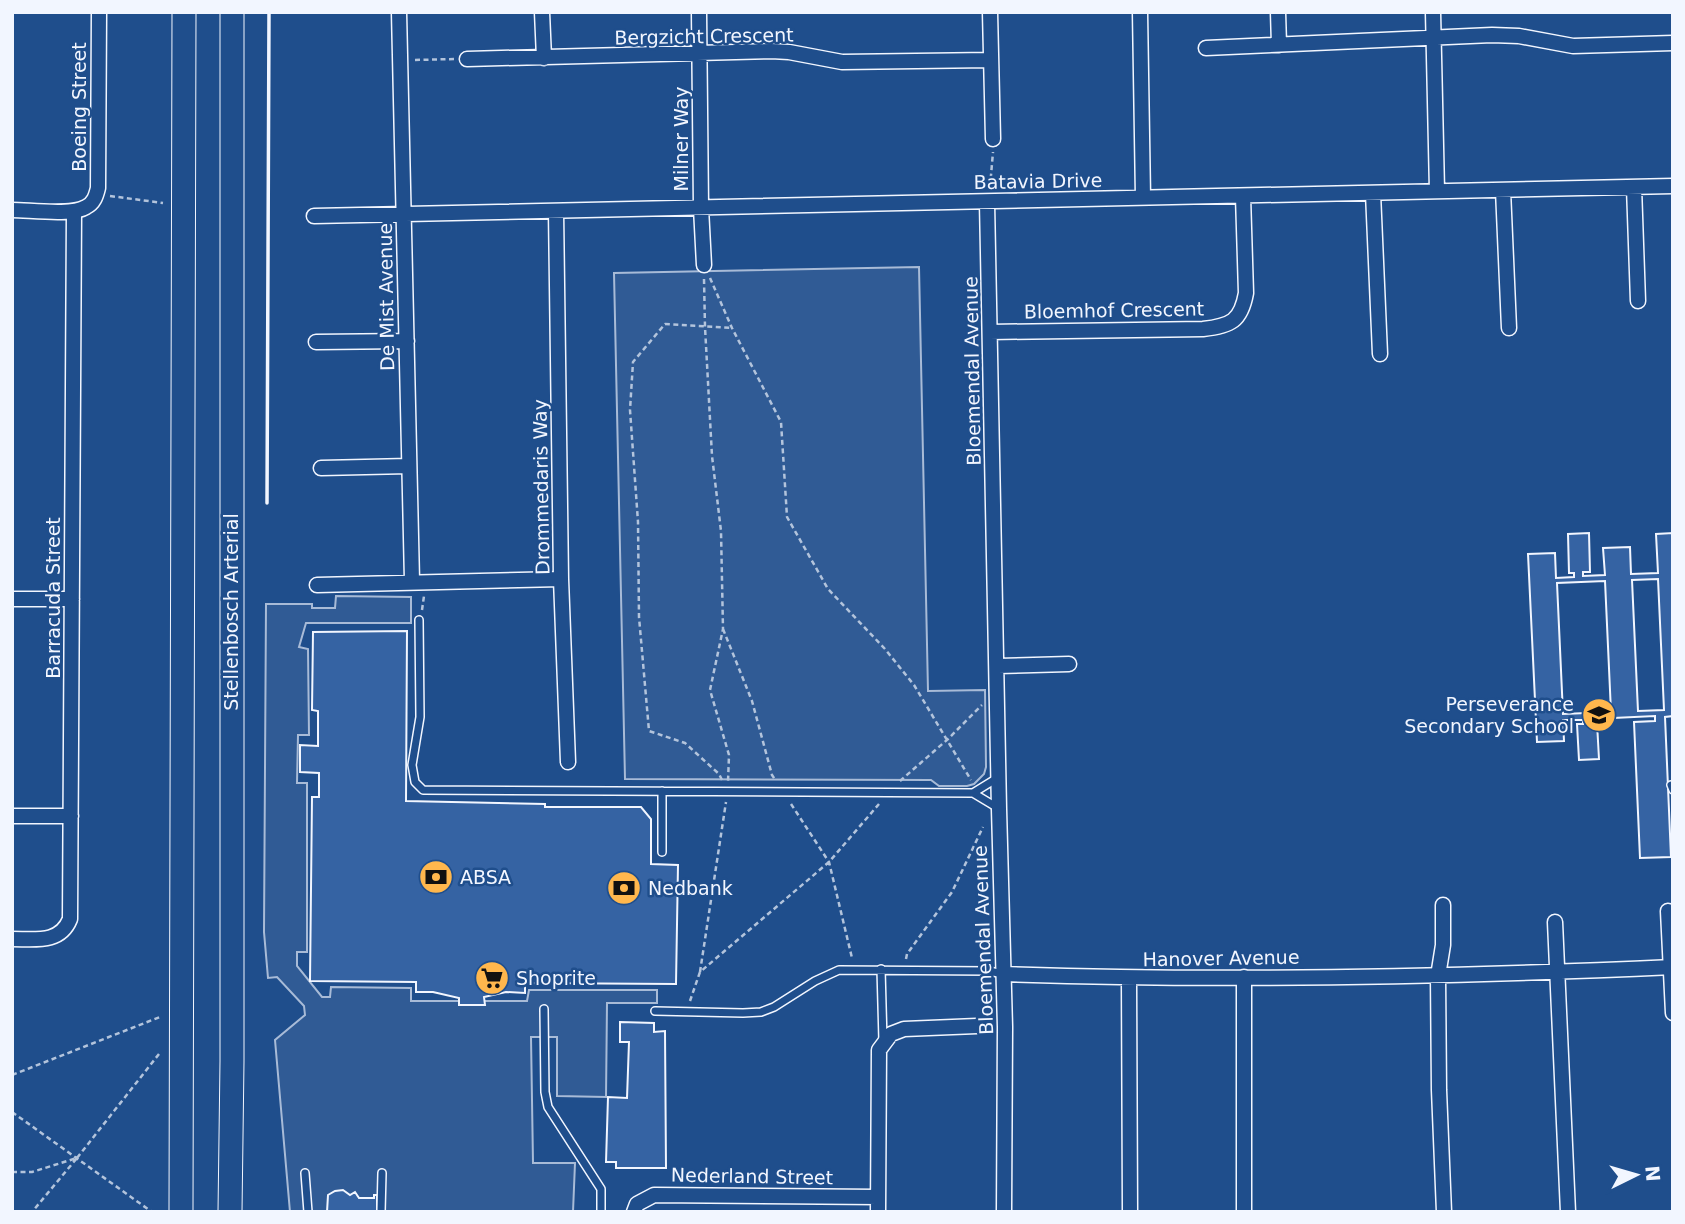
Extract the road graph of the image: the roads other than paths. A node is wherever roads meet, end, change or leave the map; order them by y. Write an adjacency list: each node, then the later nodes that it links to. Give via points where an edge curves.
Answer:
1 (99, 12): 30 (street, Boeing Street, via 97,192 86,208)
2 (184, 12): 79 (main road)
3 (232, 12): 75 (main road, Stellenbosch Arterial)
4 (400, 12): 32 (street, De Mist Avenue)
5 (542, 12): 16 (street)
6 (699, 12): 15 (street, Milner Way)
7 (990, 12): 18 (street)
8 (1140, 12): 26 (street)
9 (1278, 12): 13 (street)
10 (1433, 12): 11 (street)
11 (1434, 37): 12 (street, via 1519,36 1573,46); 13 (street); 23 (street)
12 (1673, 43)
13 (1279, 45): 14 (street)
14 (1206, 48)
15 (700, 54): 16 (street, Bergzicht Crescent); 18 (street, Bergzicht Crescent, via 789,52 842,62); 28 (street, Milner Way)
16 (544, 58): 17 (street, Bergzicht Crescent)
17 (467, 59)
18 (990, 60): 19 (street)
19 (993, 139)
20 (1673, 186): 21 (street, Batavia Drive)
21 (1634, 187): 22 (street, Batavia Drive); 35 (street)
22 (1503, 190): 23 (street, Batavia Drive); 36 (street)
23 (1437, 191): 24 (street, Batavia Drive)
24 (1373, 193): 25 (street, Batavia Drive); 40 (street)
25 (1243, 196): 26 (street, Batavia Drive); 37 (street, Bloemhof Crescent, via 1246,293 1235,320 1222,327)
26 (1143, 198): 27 (street, Batavia Drive)
27 (987, 202): 28 (street, Batavia Drive); 37 (street, Bloemendal Avenue)
28 (701, 208): 31 (street, Batavia Drive); 34 (street, Milner Way)
29 (12, 210): 30 (street)
30 (74, 211): 47 (street, Barracuda Street)
31 (556, 211): 32 (street, Batavia Drive); 43 (street, Drommedaris Way)
32 (404, 214): 33 (street, Batavia Drive); 38 (street, De Mist Avenue)
33 (314, 216)
34 (704, 265)
35 (1638, 301)
36 (1508, 328)
37 (990, 332): 50 (street, Bloemendal Avenue)
38 (407, 341): 39 (street); 41 (street, De Mist Avenue)
39 (316, 342)
40 (1380, 354)
41 (409, 466): 42 (street); 44 (street, De Mist Avenue)
42 (321, 468)
43 (561, 579): 44 (street); 51 (street, Drommedaris Way)
44 (418, 581): 45 (street)
45 (317, 585)
46 (12, 598): 47 (street)
47 (72, 599): 57 (street, Barracuda Street)
48 (419, 620): 53 (lane, via 420,717 412,765 415,782 423,790)
49 (1069, 663): 50 (street)
50 (998, 666): 52 (street, Bloemendal Avenue)
51 (568, 762)
52 (999, 776): 54 (lane); 55 (street, Bloemendal Avenue)
53 (663, 791): 54 (lane); 58 (lane)
54 (973, 793): 55 (lane)
55 (999, 808): 66 (street, Bloemendal Avenue)
56 (12, 816): 57 (street)
57 (71, 816): 62 (street, Barracuda Street, via 67,926 51,938)
58 (662, 852)
59 (1443, 905): 67 (street)
60 (1668, 911): 63 (street)
61 (1555, 922): 65 (street)
62 (12, 939)
63 (1672, 967): 65 (street, Hanover Avenue); 72 (street)
64 (881, 970): 66 (lane); 71 (lane, via 839,970 761,1012); 74 (lane)
65 (1558, 973): 67 (street, Hanover Avenue); 90 (street)
66 (1004, 974): 69 (street, Hanover Avenue); 86 (street, Bloemendal Avenue)
67 (1438, 975): 68 (street, Hanover Avenue); 89 (street)
68 (1244, 977): 69 (street, Hanover Avenue); 88 (street)
69 (1129, 979): 87 (street)
70 (544, 1009): 84 (lane, via 548,1107 601,1189)
71 (655, 1011)
72 (1673, 1013)
73 (977, 1027): 74 (street, via 904,1028)
74 (883, 1041): 78 (street, via 877,1053)
75 (231, 1172): 80 (main road, Stellenbosch Arterial); 81 (main road)
76 (382, 1172): 83 (lane)
77 (305, 1173): 82 (lane)
78 (878, 1204): 85 (street, Nederland Street, via 654,1195 637,1204)
79 (181, 1212)
80 (230, 1212)
81 (237, 1212)
82 (308, 1212)
83 (381, 1212)
84 (601, 1212)
85 (634, 1212)
86 (1004, 1212)
87 (1130, 1212)
88 (1244, 1212)
89 (1444, 1212)
90 (1568, 1212)

